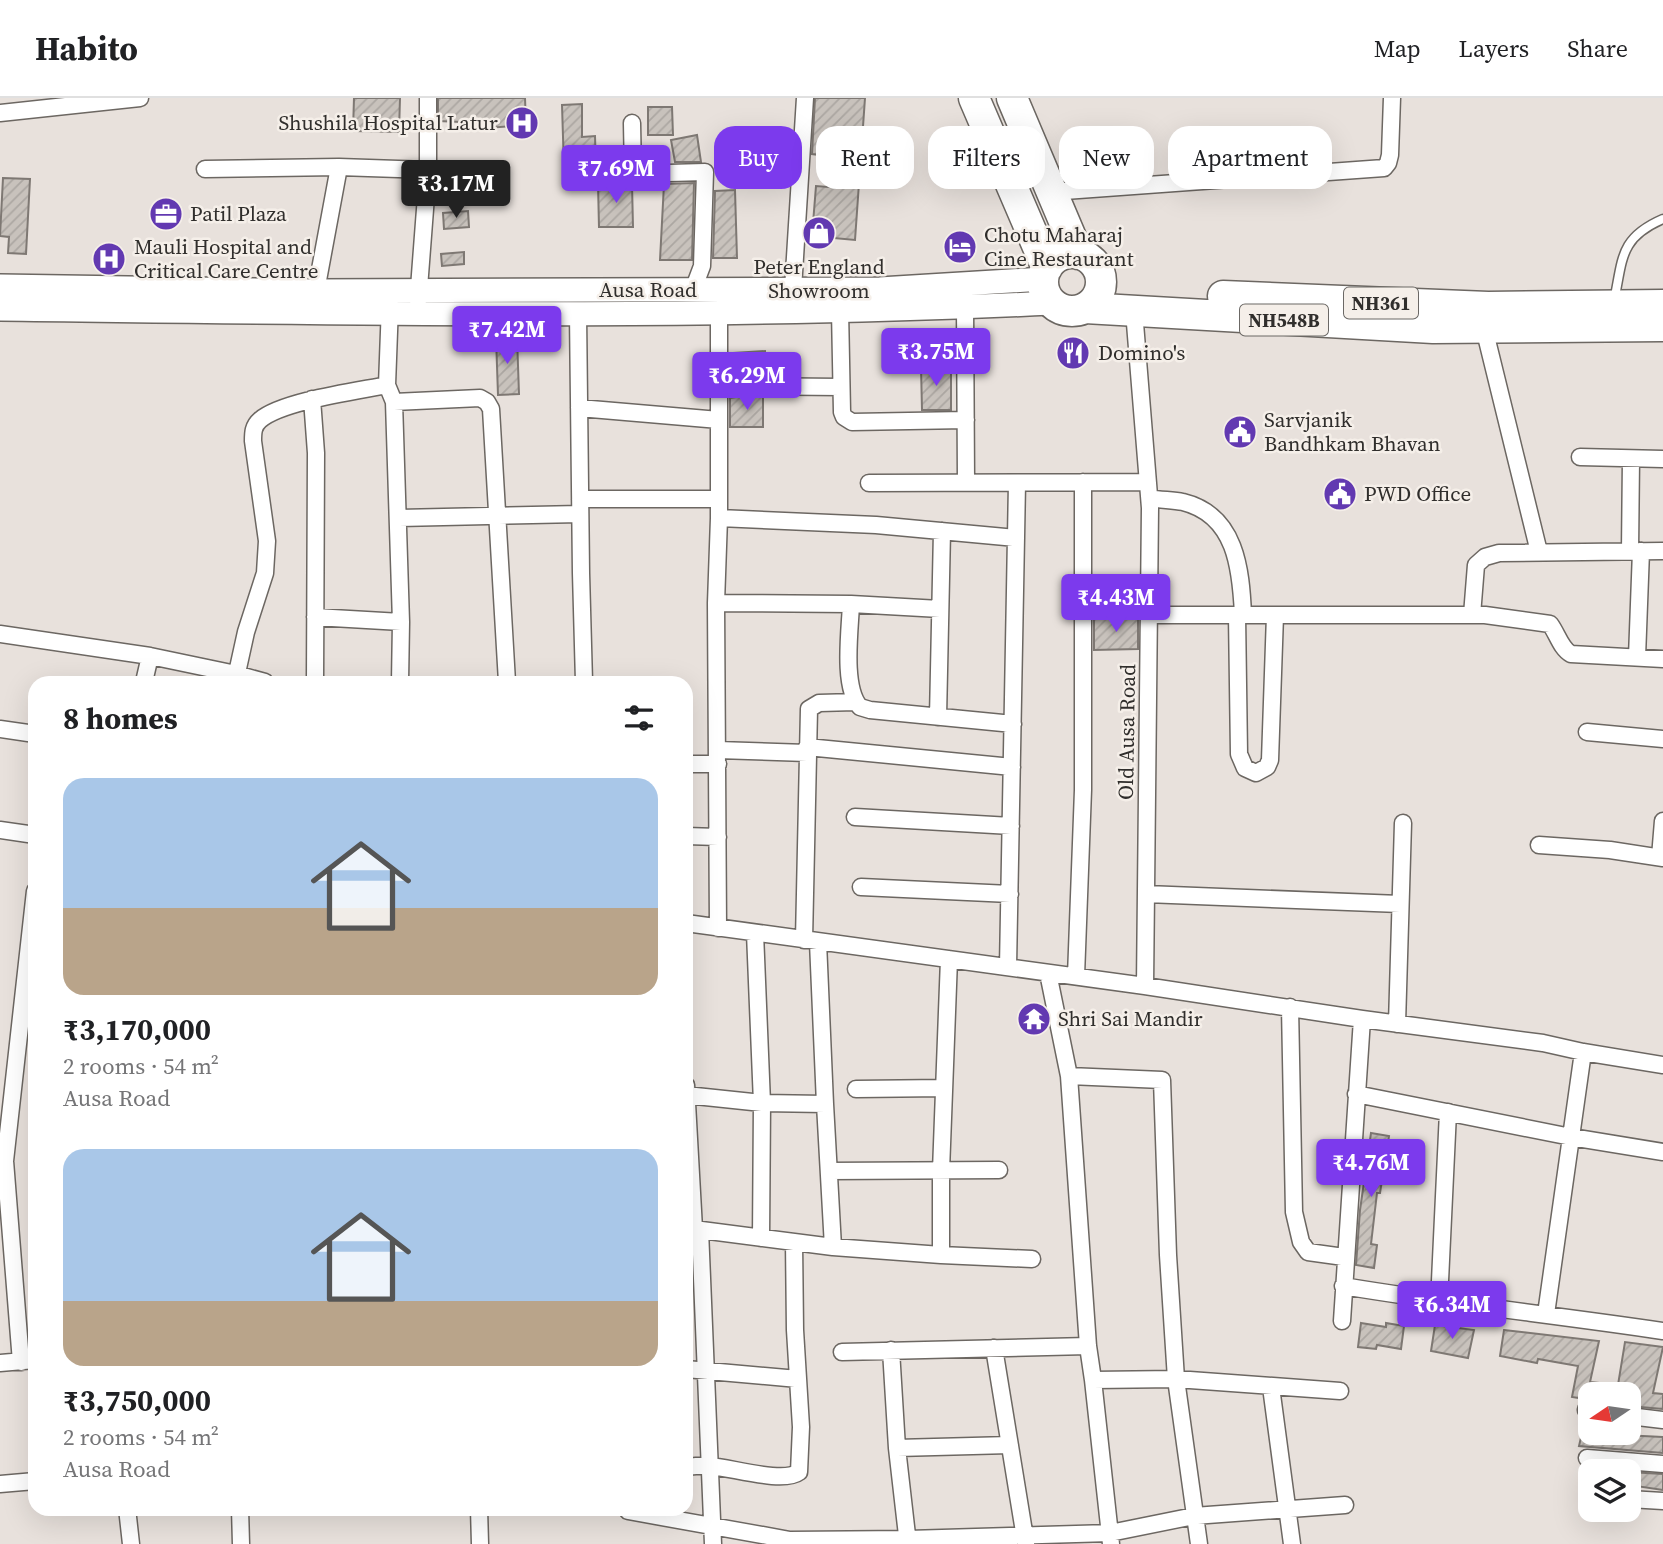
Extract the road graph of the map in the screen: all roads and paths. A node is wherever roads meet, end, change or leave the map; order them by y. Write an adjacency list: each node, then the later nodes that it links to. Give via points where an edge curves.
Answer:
1 (140, 98): 7 (street)
2 (428, 98): 11 (street)
3 (805, 98): 17 (street)
4 (974, 98): 15 (highway)
5 (1012, 98): 12 (highway)
6 (1392, 98): 12 (street, via 1390,155 1384,168)
7 (1, 108)
8 (632, 123): 19 (street, via 633,174 705,172 702,266)
9 (339, 167): 10 (street); 11 (street); 20 (street)
10 (205, 169)
11 (428, 170): 21 (street)
12 (1051, 192): 14 (highway)
13 (1663, 219): 23 (lane, via 1630,240)
14 (1078, 254): 15 (highway, Ausa Road, via 1055,258); 22 (highway, via 1097,267)
15 (1047, 283): 17 (main road, Ausa Road); 22 (highway, Ausa Road, via 1062,309 1073,312); 25 (main road)
16 (0, 286): 20 (main road, Ausa Road)
17 (793, 289): 19 (main road, Ausa Road)
18 (391, 290): 20 (main road, Ausa Road); 21 (main road, Ausa Road); 29 (street)
19 (693, 290): 21 (main road, Ausa Road)
20 (316, 291)
21 (419, 291): 30 (street)
22 (1092, 300): 23 (highway, NH361, via 1488,307); 28 (highway)
23 (1614, 304): 24 (highway, NH361)
24 (1663, 305)
25 (965, 307): 27 (main road); 42 (street)
26 (0, 309): 29 (main road)
27 (840, 310): 32 (main road); 37 (street)
28 (1134, 311): 34 (highway, NH548B); 50 (street, Old Ausa Road)
29 (389, 314): 30 (main road); 35 (street)
30 (417, 314): 31 (main road)
31 (578, 314): 32 (main road); 40 (street)
32 (719, 314): 36 (street)
33 (1663, 326): 34 (highway, NH548B)
34 (1484, 328): 60 (street)
35 (387, 385): 38 (street); 39 (street)
36 (719, 387): 37 (street); 41 (street)
37 (841, 387): 42 (street, via 844,417 852,422)
38 (312, 399): 68 (street); 76 (street, via 271,414 254,429 267,541 265,573)
39 (394, 402): 53 (street, via 480,398 488,402 493,418); 54 (street)
40 (579, 408): 41 (street); 52 (street)
41 (719, 420): 51 (street)
42 (966, 420): 46 (street)
43 (1580, 457): 44 (street)
44 (1631, 459): 45 (street); 58 (street)
45 (1663, 460)
46 (966, 482): 47 (street); 49 (street)
47 (1017, 482): 48 (street); 57 (street)
48 (1083, 482): 50 (street); 114 (street, via 1083,790)
49 (869, 483)
50 (1149, 490): 64 (street, Old Ausa Road); 65 (street, via 1202,510 1221,523 1241,575)
51 (719, 499): 52 (street); 55 (street)
52 (580, 507): 53 (street); 80 (street)
53 (498, 514): 54 (street); 79 (street)
54 (399, 518): 69 (street)
55 (719, 518): 56 (street); 61 (street)
56 (942, 531): 57 (street); 63 (street)
57 (1017, 538): 83 (street)
58 (1636, 551): 59 (street); 60 (street); 72 (street)
59 (1663, 551)
60 (1539, 552): 67 (street, via 1499,553 1476,565)
61 (716, 603): 62 (street); 89 (street)
62 (851, 604): 63 (street); 81 (street, via 849,675)
63 (940, 608): 82 (street)
64 (1149, 615): 65 (street); 104 (street, Old Ausa Road)
65 (1240, 615): 66 (street); 66 (street, via 1238,744 1245,768 1256,773 1267,768 1270,760)
66 (1275, 615): 67 (street)
67 (1472, 615): 72 (street, via 1550,624 1571,654)
68 (315, 617): 69 (street); 77 (street)
69 (401, 622): 78 (street)
70 (0, 634): 71 (street)
71 (150, 656): 74 (street); 75 (street)
72 (1637, 657): 73 (street)
73 (1663, 659)
74 (145, 676)
75 (227, 676)
76 (235, 676)
77 (315, 676)
78 (400, 676)
79 (507, 676)
80 (584, 676)
81 (855, 702): 82 (street, via 870,710); 88 (street, via 818,703 809,709)
82 (938, 717): 83 (street)
83 (1013, 724): 91 (street)
84 (0, 729): 86 (street)
85 (1587, 732): 87 (street)
86 (28, 733)
87 (1663, 739)
88 (807, 750): 89 (street); 91 (street); 109 (street)
89 (718, 757): 90 (street); 99 (street)
90 (693, 762)
91 (1012, 767): 95 (street)
92 (855, 817): 95 (street)
93 (1663, 821): 101 (street)
94 (1403, 824): 105 (street)
95 (1011, 826): 103 (street)
96 (0, 830): 97 (street)
97 (28, 834)
98 (693, 836): 99 (street)
99 (718, 837): 107 (street)
100 (1539, 845): 101 (street)
101 (1662, 858)
102 (861, 887): 103 (street)
103 (1010, 894): 112 (street)
104 (1146, 894): 105 (street); 115 (street, Old Ausa Road)
105 (1400, 904): 118 (street)
106 (693, 924): 107 (street)
107 (718, 928): 108 (street)
108 (755, 933): 109 (street); 126 (street)
109 (811, 941): 111 (street); 127 (street)
110 (28, 954): 150 (street, via 5,1161)
111 (949, 959): 112 (street); 122 (street)
112 (1008, 967): 113 (street)
113 (1048, 973): 114 (street); 121 (street)
114 (1076, 976): 115 (street)
115 (1145, 986): 116 (street)
116 (1290, 1007): 117 (street); 139 (street, via 1294,1212 1308,1252)
117 (1362, 1019): 118 (street); 124 (street)
118 (1397, 1024): 119 (street)
119 (1583, 1052): 120 (street); 129 (street)
120 (1663, 1065)
121 (1069, 1076): 146 (street); 154 (street, via 1162,1080)
122 (944, 1088): 123 (street); 133 (street)
123 (856, 1089)
124 (1356, 1094): 128 (street); 139 (street)
125 (693, 1096): 126 (street)
126 (762, 1103): 127 (street); 135 (street)
127 (825, 1104): 132 (street)
128 (1448, 1112): 129 (street); 142 (street)
129 (1571, 1137): 130 (street); 143 (street)
130 (1663, 1152)
131 (999, 1170): 133 (street)
132 (829, 1171): 133 (street); 137 (street)
133 (941, 1171): 138 (street)
134 (693, 1229): 135 (street); 153 (street)
135 (761, 1238): 136 (street)
136 (794, 1242): 137 (street); 155 (street)
137 (833, 1247): 138 (street)
138 (941, 1255): 140 (street)
139 (1344, 1257): 141 (street)
140 (1032, 1259)
141 (1343, 1286): 142 (street); 144 (street)
142 (1439, 1302): 143 (street)
143 (1546, 1314): 145 (street)
144 (1342, 1321)
145 (1663, 1331)
146 (1088, 1346): 147 (street); 156 (street)
147 (994, 1348): 148 (street); 161 (street)
148 (891, 1350): 149 (street); 162 (street)
149 (842, 1352)
150 (28, 1361): 151 (street)
151 (0, 1363)
152 (693, 1370): 153 (street)
153 (706, 1371): 155 (street); 166 (street)
154 (1175, 1378): 156 (street); 157 (street); 177 (street)
155 (798, 1379): 166 (street, via 800,1466 795,1475)
156 (1093, 1380): 179 (street)
157 (1271, 1387): 158 (street); 172 (street)
158 (1340, 1391)
159 (1642, 1418): 160 (street)
160 (1663, 1420)
161 (1010, 1445): 162 (street); 180 (street)
162 (897, 1448): 181 (street)
163 (1587, 1458): 164 (street)
164 (1663, 1464)
165 (693, 1466): 166 (street)
166 (709, 1466): 178 (street)
167 (28, 1482): 168 (street)
168 (0, 1484)
169 (1641, 1500): 170 (street)
170 (1663, 1501)
171 (1345, 1505): 172 (street)
172 (1288, 1509): 177 (street); 187 (street)
173 (128, 1516): 182 (street)
174 (240, 1516): 183 (street)
175 (479, 1516): 184 (street)
176 (654, 1516): 178 (street)
177 (1194, 1516): 179 (street); 186 (street)
178 (712, 1527): 181 (street, via 790,1540); 185 (street)
179 (1110, 1538): 180 (street)
180 (1026, 1540): 181 (street)
181 (908, 1542)
182 (131, 1544)
183 (242, 1544)
184 (480, 1544)
185 (713, 1544)
186 (1199, 1544)
187 (1293, 1544)

